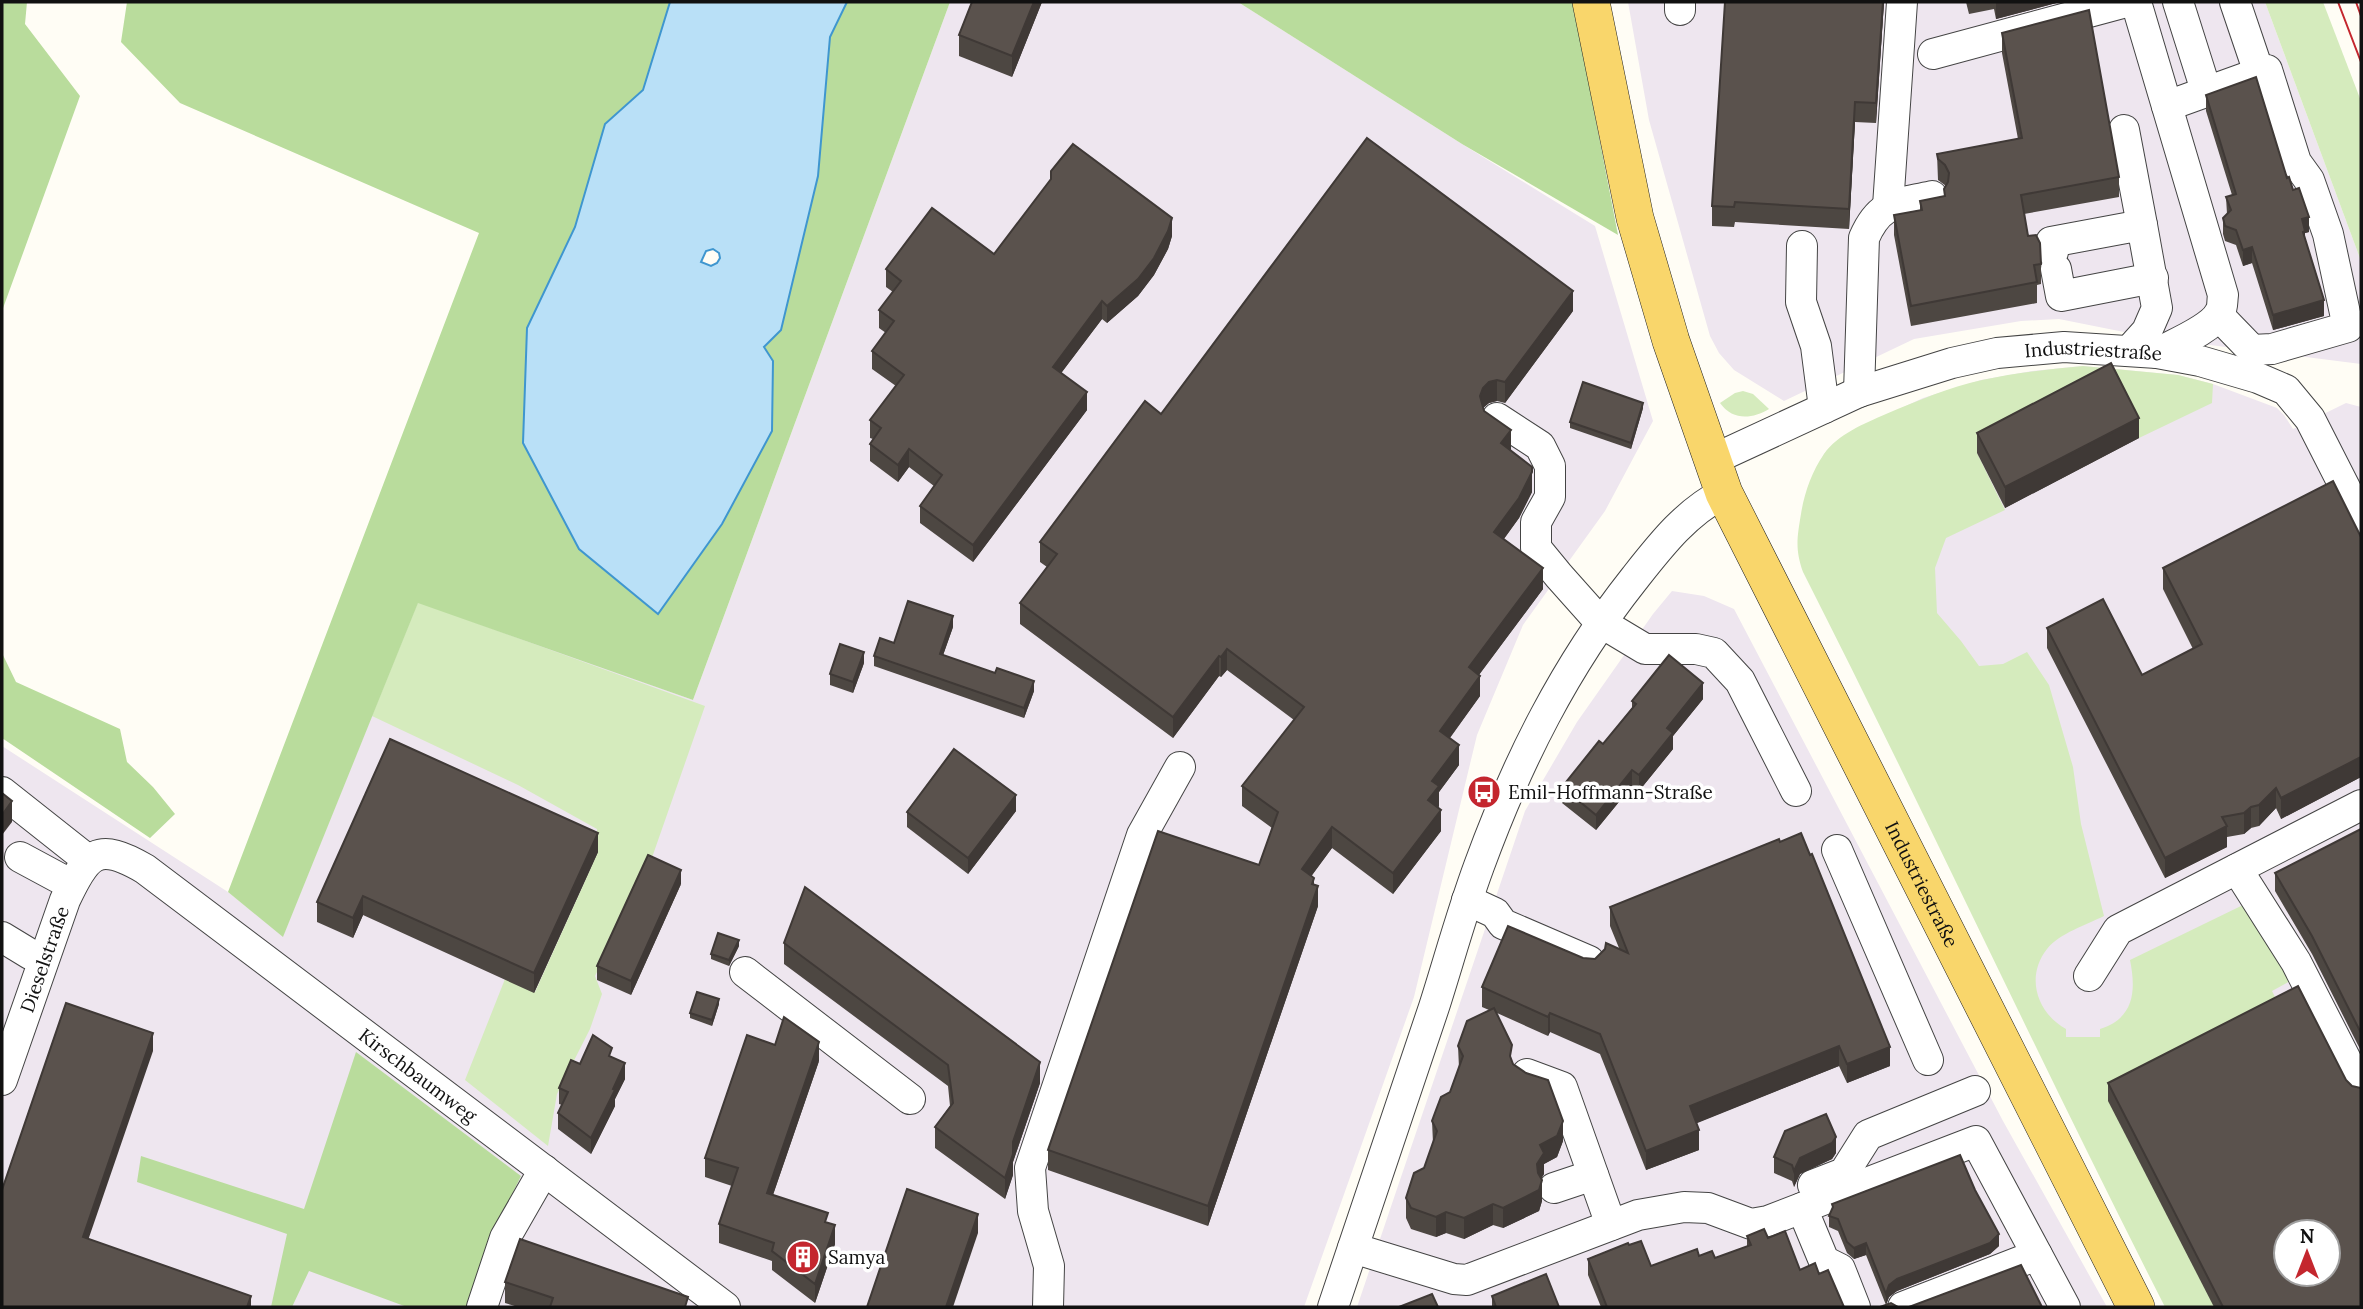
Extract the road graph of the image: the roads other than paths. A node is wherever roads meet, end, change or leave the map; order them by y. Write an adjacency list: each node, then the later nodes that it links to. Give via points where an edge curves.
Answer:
1 (1591, 2): 22 (main road, Industriestraße, via 1635,218)
2 (1902, 2): 13 (street)
3 (2126, 2): 7 (street)
4 (2136, 2): 10 (street)
5 (2178, 2): 9 (street)
6 (2235, 2): 8 (street)
7 (1933, 54)
8 (2255, 61)
9 (2203, 81)
10 (2167, 106): 17 (street, via 2223,295); 17 (street, via 2267,69 2296,162 2309,180 2328,234 2348,327 2272,349 2252,350)
11 (2124, 130): 14 (street)
12 (1932, 196): 13 (street)
13 (1888, 206): 19 (street, via 1875,216 1864,238)
14 (2142, 225): 16 (street); 16 (street, via 2051,242 2061,296)
15 (1802, 246): 20 (street, via 1801,302 1816,345)
16 (2153, 278): 18 (street, via 2157,308)
17 (2219, 316): 18 (street, via 2206,327)
18 (2143, 352): 19 (street, Industriestraße, via 2064,347 1997,353); 23 (street, Industriestraße, via 2200,361 2286,390 2310,418)
19 (1859, 392): 20 (street, Industriestraße)
20 (1824, 408): 22 (street, Industriestraße, via 1786,427)
21 (1497, 418): 24 (street, via 1539,446 1550,466 1550,497 1536,522 1536,548)
22 (1718, 476): 24 (street, via 1708,501 1672,532); 62 (main road, Industriestraße)
23 (2361, 519)
24 (1600, 622): 26 (street, via 1645,649 1714,653 1740,681); 34 (street, via 1536,730 1507,792)
25 (1180, 767): 57 (street, via 1142,835 1030,1168 1033,1211 1049,1266)
26 (1796, 791)
27 (2, 792): 30 (street, Kirschbaumweg)
28 (2361, 805): 32 (street)
29 (1837, 850): 41 (street)
30 (97, 856): 33 (street, Dieselstraße); 47 (street, Kirschbaumweg, via 122,856 145,869)
31 (20, 857): 33 (street)
32 (2237, 869): 39 (street, via 2118,930); 44 (street, via 2296,962)
33 (72, 885): 36 (street, Dieselstraße)
34 (1468, 900): 37 (street, via 1495,913 1503,924); 53 (street)
35 (2, 937): 36 (street)
36 (44, 958): 40 (street, Dieselstraße)
37 (1589, 961)
38 (745, 972): 46 (street)
39 (2089, 976)
40 (7, 1045): 43 (street, Dieselstraße)
41 (1928, 1060)
42 (1527, 1074): 48 (street, via 1562,1087)
43 (2, 1080)
44 (2361, 1089)
45 (1975, 1091): 51 (street, via 1868,1135 1844,1173)
46 (910, 1099)
47 (544, 1170): 55 (street, via 505,1238); 56 (street, Kirschbaumweg)
48 (1593, 1175): 49 (street); 52 (street)
49 (1554, 1188)
50 (1802, 1208): 51 (street, via 1751,1224); 54 (street, via 1976,1141); 59 (street, via 1824,1261 1840,1269)
51 (1720, 1213): 52 (street, via 1665,1208)
52 (1611, 1226): 53 (street, via 1467,1280)
53 (1353, 1248): 58 (street)
54 (2037, 1255): 60 (street); 61 (street)
55 (482, 1307)
56 (725, 1307)
57 (1048, 1307)
58 (1333, 1307)
59 (1855, 1307)
60 (1903, 1307)
61 (2065, 1307)
62 (2136, 1307)

